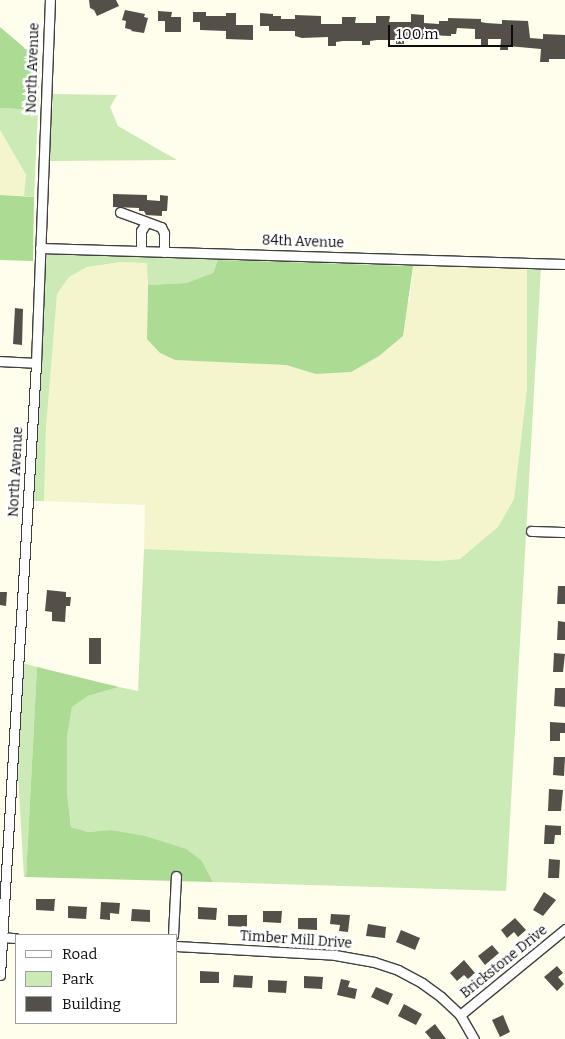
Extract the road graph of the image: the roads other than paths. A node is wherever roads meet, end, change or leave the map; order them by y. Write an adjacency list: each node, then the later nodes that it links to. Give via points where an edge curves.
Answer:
1 (50, 0): 4 (street, North Avenue)
2 (120, 212): 3 (street)
3 (146, 223): 5 (street, via 141,226); 6 (street, via 161,227)
4 (40, 248): 5 (street, 84th Avenue); 9 (street, North Avenue)
5 (141, 251): 6 (street, 84th Avenue)
6 (164, 252): 7 (street, 84th Avenue)
7 (565, 264)
8 (0, 361): 9 (street)
9 (36, 363): 15 (street, North Avenue)
10 (531, 531): 11 (street)
11 (565, 532)
12 (176, 876): 13 (street)
13 (173, 934)
14 (564, 934): 19 (street, Brickstone Drive)
15 (1, 937): 16 (street); 18 (street, North Avenue)
16 (15, 938)
17 (178, 946): 19 (street, Timber Mill Drive, via 361,958 398,970 422,983)
18 (0, 975)
19 (460, 1015): 20 (street, Timber Mill Drive)
20 (474, 1039)

